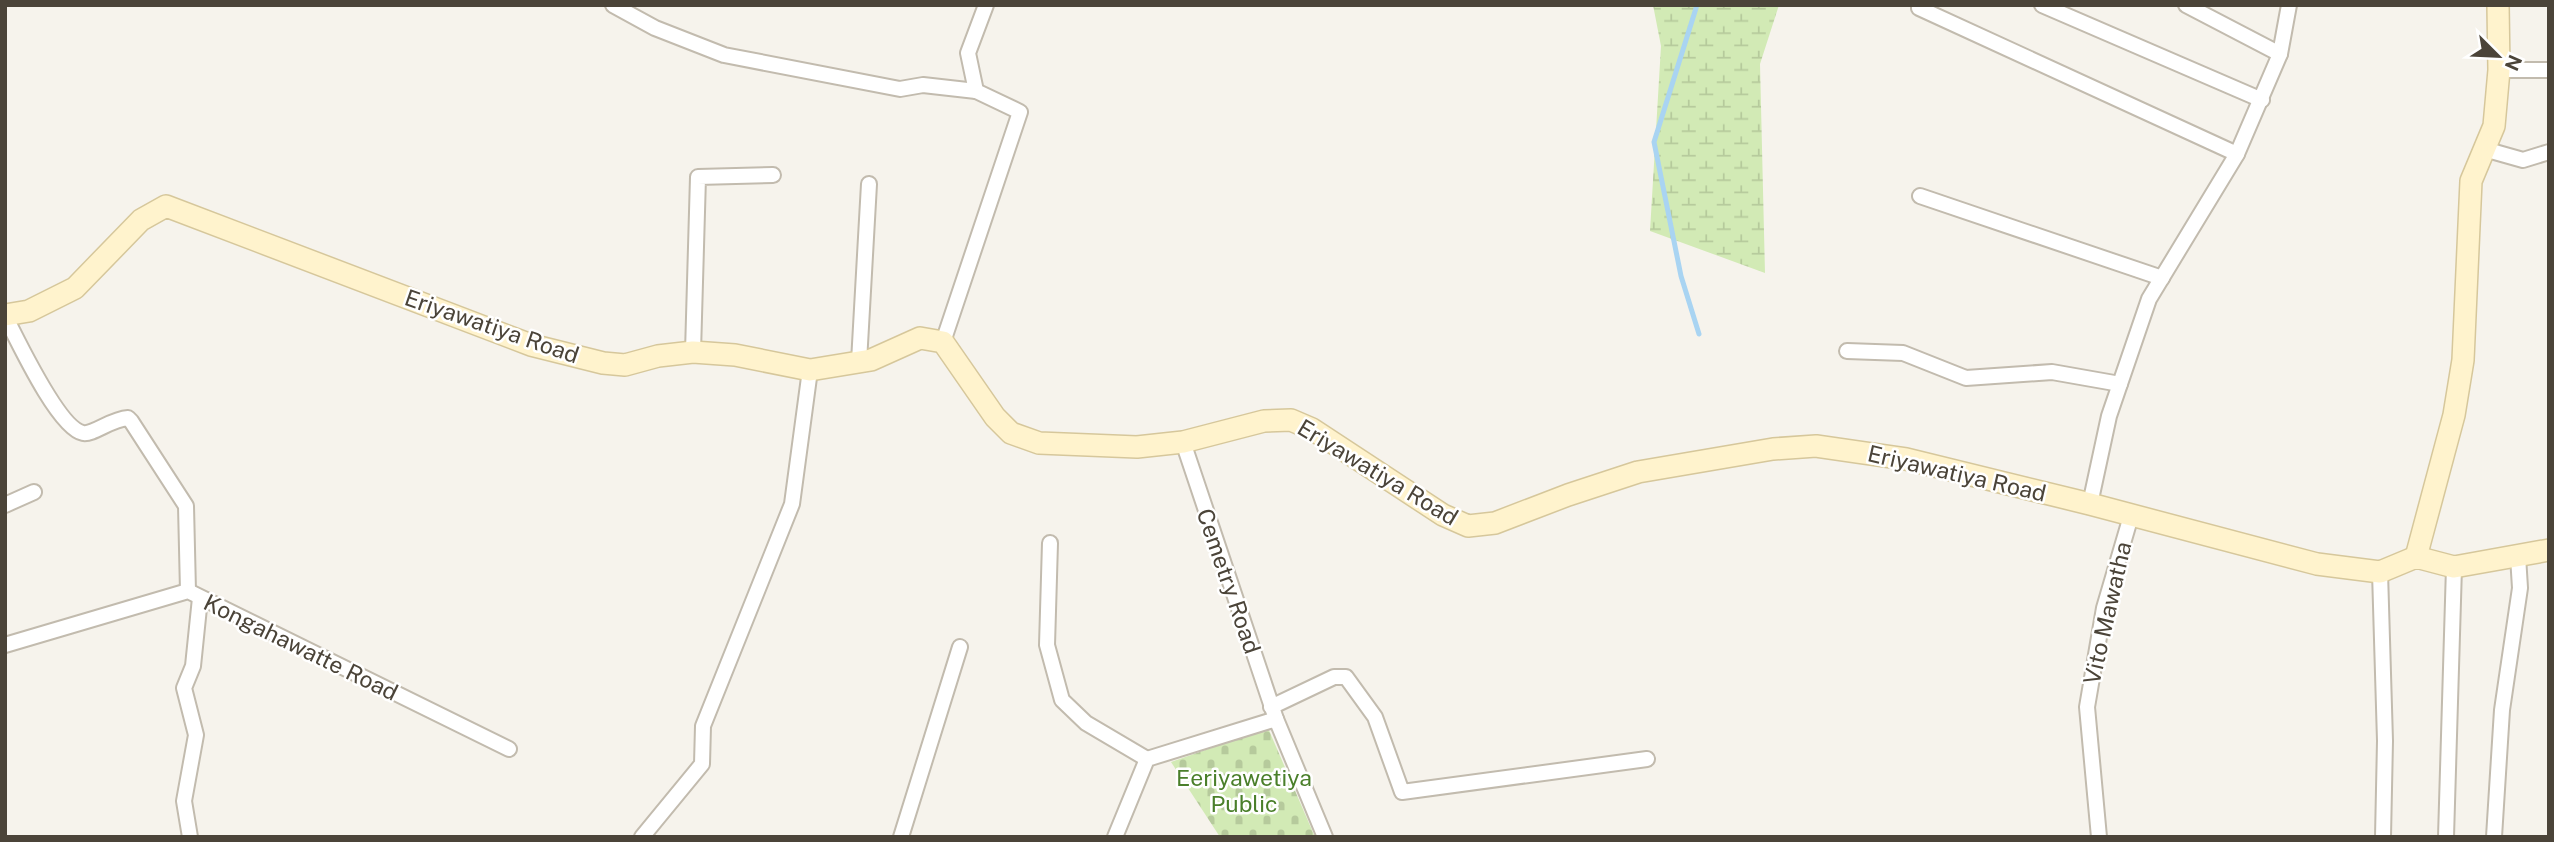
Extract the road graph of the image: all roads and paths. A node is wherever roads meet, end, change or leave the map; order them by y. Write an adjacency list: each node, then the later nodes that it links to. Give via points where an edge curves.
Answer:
1 (613, 5): 11 (street, via 655,28 724,55 900,89 923,85)
2 (986, 5): 11 (street, via 968,53)
3 (2042, 5): 12 (street)
4 (2186, 5): 8 (street)
5 (2498, 5): 9 (street)
6 (2285, 7): 8 (street)
7 (1919, 8): 15 (street)
8 (2280, 54): 12 (street)
9 (2499, 70): 10 (street); 13 (street, via 2494,126)
10 (2549, 70)
11 (976, 91): 21 (street, via 1020,112)
12 (2262, 100): 15 (street)
13 (2484, 149): 14 (street, via 2523,160); 35 (street, via 2471,181 2463,360 2456,404)
14 (2549, 152)
15 (2237, 154): 19 (street)
16 (773, 175): 23 (street, via 698,177)
17 (869, 184): 24 (street)
18 (1920, 196): 19 (street)
19 (2162, 278): 26 (street, via 2149,299)
20 (5, 315): 23 (street, Eriyawatiya Road, via 29,311 75,288 141,220 166,206 531,345 625,365); 38 (street, via 41,387 74,429 84,434 116,419 131,421 186,506)
21 (943, 342): 24 (street, Eriyawatiya Road, via 920,338); 27 (street, Eriyawatiya Road, via 1011,433 1039,443 1137,447)
22 (1847, 351): 26 (street, via 1903,353 1966,379 2052,372)
23 (694, 352): 25 (street, Eriyawatiya Road)
24 (859, 362): 25 (street, Eriyawatiya Road)
25 (810, 370): 46 (street, via 792,505 703,726 702,764)
26 (2120, 384): 29 (street)
27 (1183, 442): 29 (street, Eriyawatiya Road, via 1264,421 1291,420 1468,526 1495,523 1638,472 1816,446 1906,459); 41 (street, Cemetry Road)
28 (34, 492): 30 (street)
29 (2090, 504): 31 (street, Eriyawatiya Road)
30 (5, 505)
31 (2131, 516): 37 (street, Eriyawatiya Road, via 2317,564); 50 (street, Vito Mawatha, via 2104,608 2087,707)
32 (1049, 543): 43 (street, via 1047,645 1062,700 1086,723)
33 (2549, 551): 34 (street)
34 (2518, 556): 36 (street); 53 (street, via 2520,588 2502,710)
35 (2416, 557): 36 (street); 37 (street, Eriyawatiya Road)
36 (2454, 567): 52 (street)
37 (2380, 572): 51 (street)
38 (194, 594): 39 (street, Kongahawatte Road); 42 (street, Kongahawatte Road); 45 (street, via 193,666 184,688 196,735 184,802)
39 (5, 645)
40 (960, 647): 47 (street)
41 (1273, 713): 43 (street); 44 (street, via 1334,677 1346,677 1375,717 1402,792); 49 (street, Cemetry Road)
42 (509, 749)
43 (1147, 758): 48 (street)
44 (1647, 759)
45 (190, 837)
46 (642, 837)
47 (901, 837)
48 (1115, 837)
49 (1325, 837)
50 (2099, 837)
51 (2384, 837)
52 (2446, 837)
53 (2494, 837)

